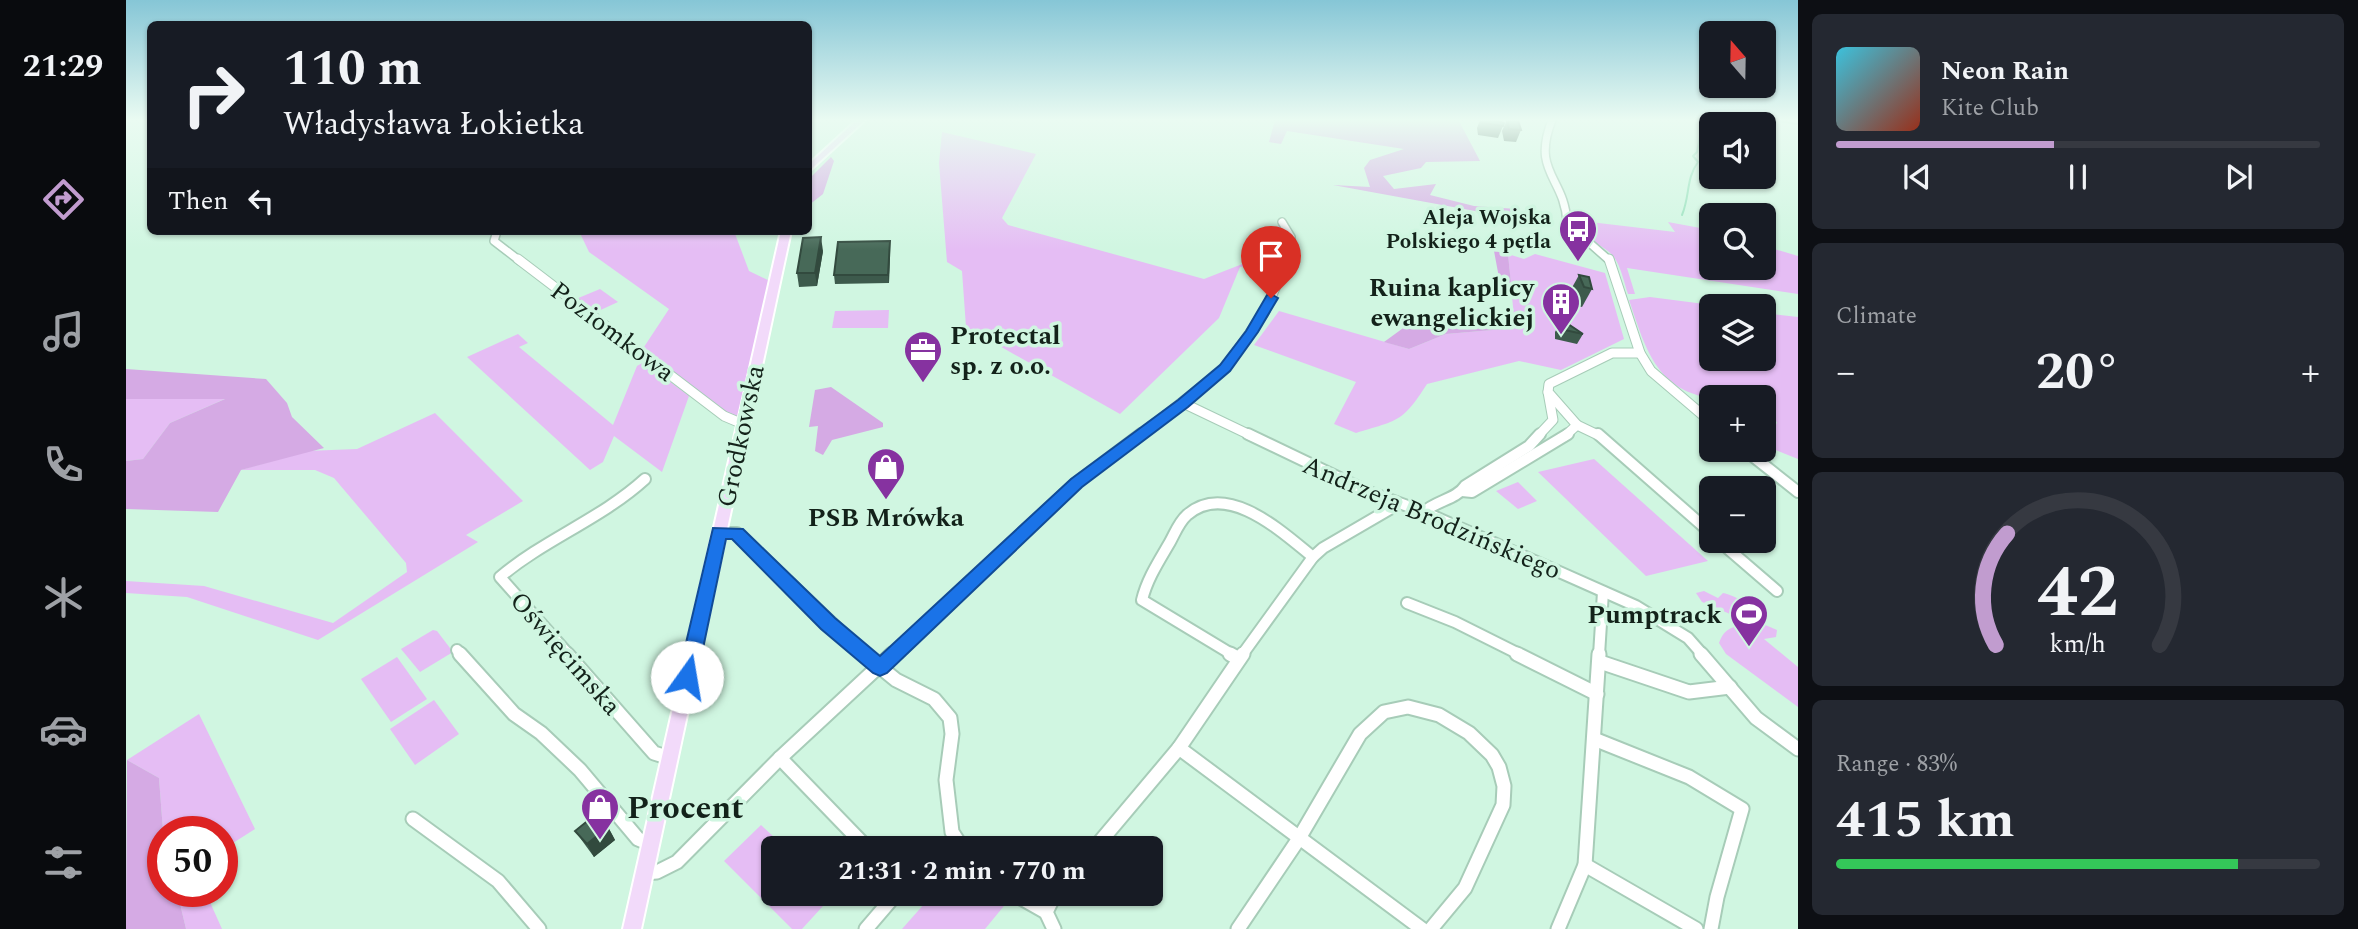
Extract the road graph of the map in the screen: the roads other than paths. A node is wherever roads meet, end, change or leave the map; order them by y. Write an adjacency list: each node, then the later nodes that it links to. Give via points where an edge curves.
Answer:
1 (1547, 163): 5 (street, via 1565,199 1567,223 1612,263)
2 (1282, 222): 7 (street, via 1291,237 1290,255 1264,313 1225,368)
3 (496, 235): 9 (street, Poziomkowa, via 494,241 724,416)
4 (785, 235): 9 (main road, Grodkowska)
5 (1640, 353): 6 (street, via 1607,355 1549,384); 8 (street, via 1662,382)
6 (1548, 391): 10 (street); 13 (street, via 1553,414 1550,426 1530,446)
7 (1183, 403): 15 (street, Andrzeja Brodzińskiego); 27 (street, via 1076,483)
8 (1699, 412)
9 (743, 424): 18 (main road, Grodkowska)
10 (1577, 425): 13 (street, via 1483,486); 17 (street, via 1605,439)
11 (1760, 462): 14 (street)
12 (645, 479): 33 (street, Oświęcimska, via 611,508 500,577 654,753)
13 (1462, 491): 16 (street)
14 (1798, 492)
15 (1395, 502): 16 (street, Andrzeja Brodzińskiego); 20 (street)
16 (1424, 512): 21 (street, Andrzeja Brodzińskiego)
17 (1699, 522)
18 (719, 533): 27 (street, via 737,533 828,624); 33 (main road, Grodkowska)
19 (1733, 553): 22 (street)
20 (1313, 557): 25 (street); 25 (street, via 1266,522 1231,505 1200,506 1179,525 1142,600)
21 (1603, 592): 26 (street); 28 (street, Andrzeja Brodzińskiego, via 1677,629)
22 (1777, 592)
23 (1407, 603): 29 (street, via 1455,622)
24 (457, 650): 40 (street, via 514,714 579,770 638,839)
25 (1239, 659): 31 (street)
26 (1600, 662): 28 (street, via 1689,692); 29 (street)
27 (880, 667): 34 (street); 37 (street, via 902,685 927,694 947,712 952,738 946,775 948,818)
28 (1730, 687): 32 (street, Andrzeja Brodzińskiego, via 1764,726)
29 (1597, 694): 30 (street)
30 (1594, 739): 41 (street); 56 (street, via 1704,783 1742,809)
31 (1180, 748): 38 (street); 39 (street)
32 (1798, 749)
33 (670, 758): 40 (main road, Grodkowska)
34 (780, 758): 36 (street); 42 (street, via 677,862)
35 (413, 819): 47 (street, via 498,881)
36 (855, 836)
37 (954, 836)
38 (1105, 836)
39 (1298, 840): 51 (street); 52 (street, via 1332,860); 53 (street, via 1343,760 1373,719 1395,708 1417,709 1469,733 1499,767 1503,805 1465,888)
40 (650, 844): 42 (main road, Grodkowska)
41 (1585, 865): 54 (street); 55 (street)
42 (644, 873): 48 (main road, Grodkowska)
43 (886, 906): 49 (street)
44 (1035, 906): 46 (street)
45 (1049, 906): 46 (street)
46 (1046, 912): 50 (street)
47 (539, 929)
48 (632, 929)
49 (866, 929)
50 (1054, 929)
51 (1238, 929)
52 (1422, 929)
53 (1431, 929)
54 (1558, 929)
55 (1696, 929)
56 (1711, 929)

